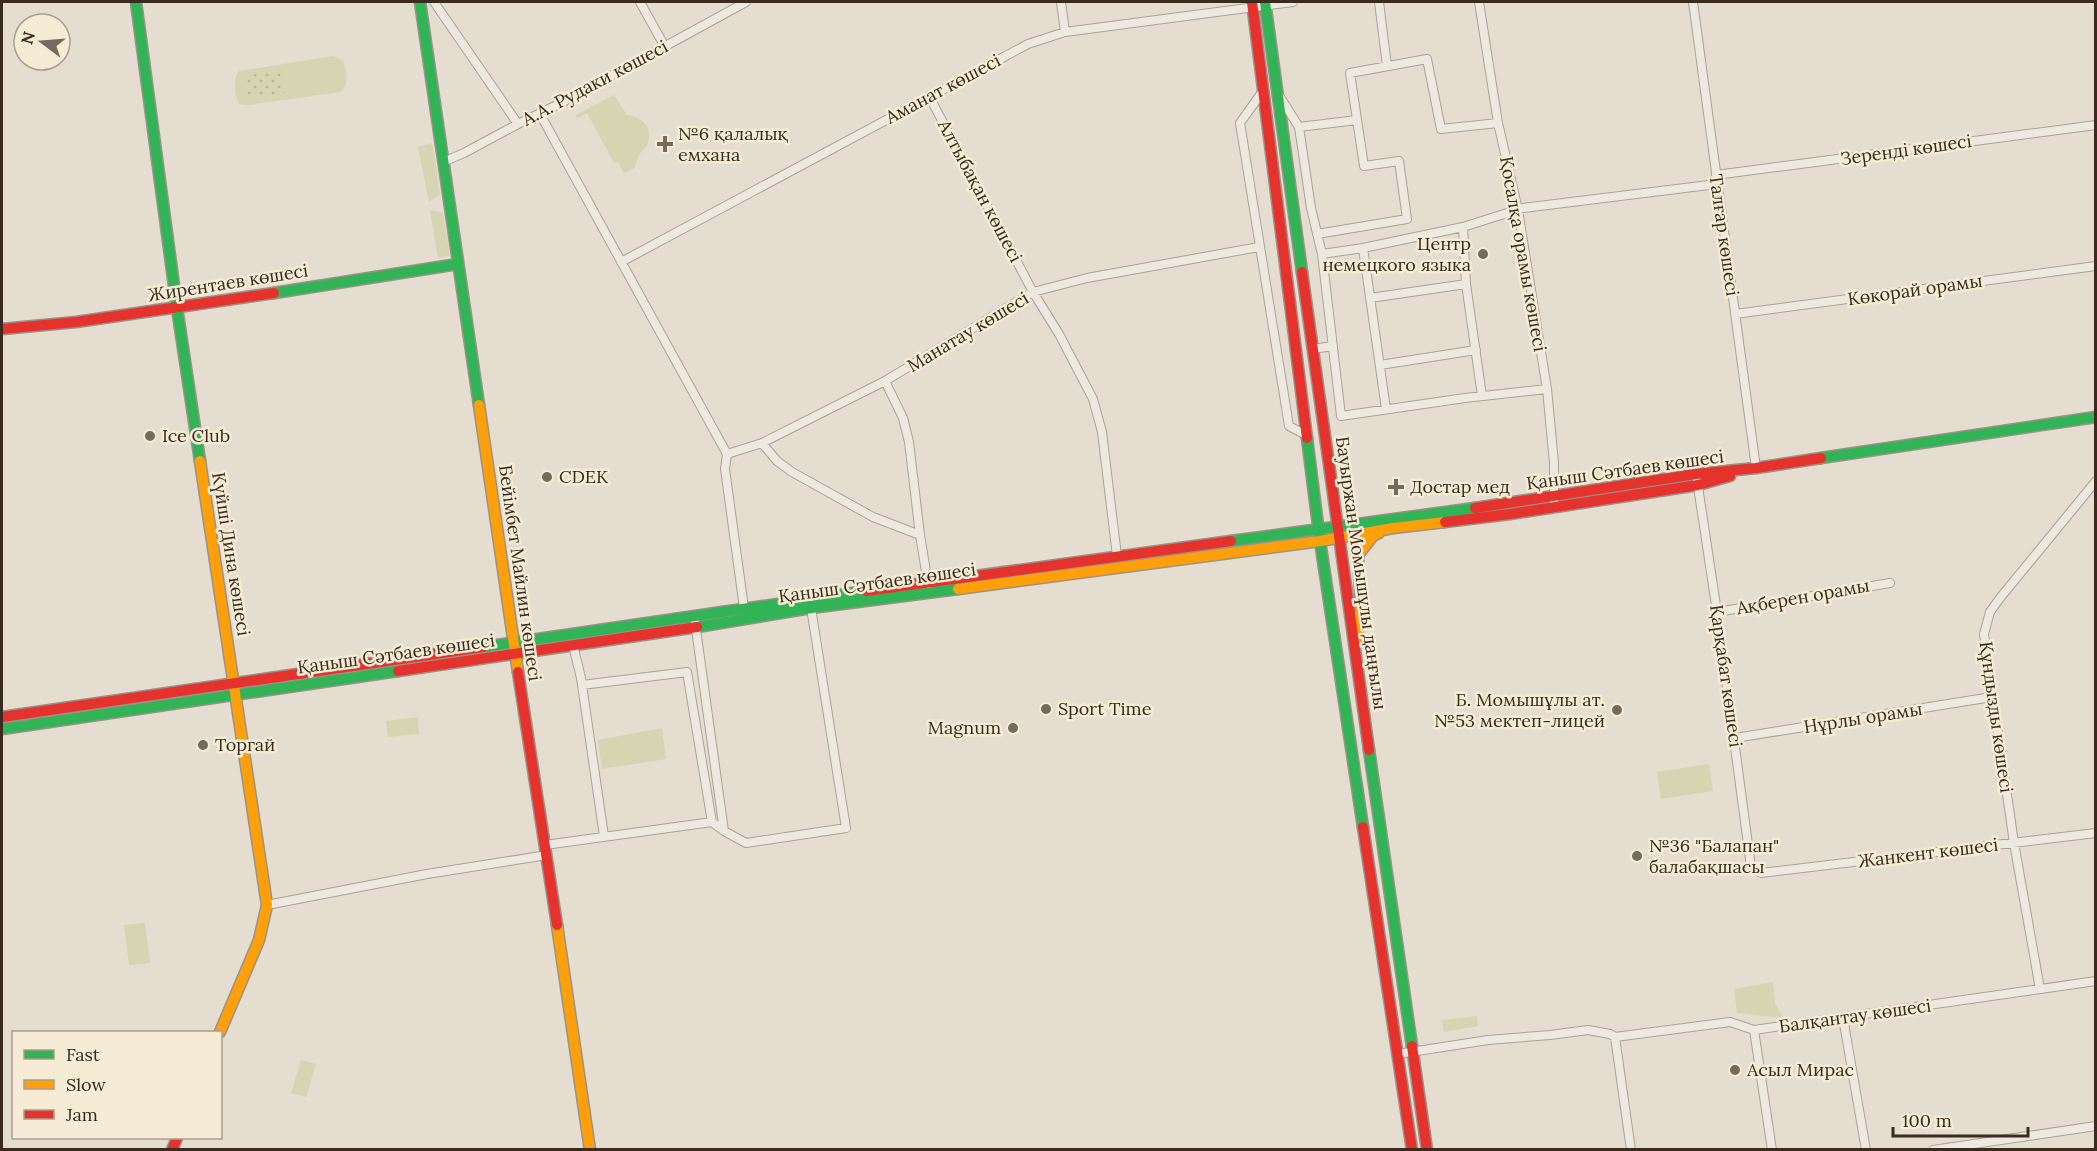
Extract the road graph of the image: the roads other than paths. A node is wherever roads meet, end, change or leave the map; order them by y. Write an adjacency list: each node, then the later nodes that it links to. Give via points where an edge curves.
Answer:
1 (136, 2): 39 (main road, Күйші Дина көшесі)
2 (420, 2): 25 (main road, Бейімбет Майлин көшесі)
3 (434, 2): 22 (street)
4 (640, 2): 14 (street)
5 (746, 2): 14 (street, А.А. Рудаки көшесі)
6 (1061, 2): 13 (street)
7 (1293, 2): 11 (street, Аманат көшесі)
8 (1379, 2): 15 (street)
9 (1479, 2): 21 (street, Қосалқа орамы көшесі)
10 (1693, 2): 26 (street, Талғар көшесі)
11 (1265, 3): 12 (street, Аманат көшесі); 17 (main road, Бауыржан Момышұлы даңғылы)
12 (1252, 4): 13 (street, Аманат көшесі); 16 (main road, Бауыржан Момышұлы даңғылы)
13 (1065, 32): 18 (street, Аманат көшесі, via 1028,44)
14 (665, 47): 19 (street, А.А. Рудаки көшесі)
15 (1387, 66): 20 (street, via 1350,73); 21 (street, via 1427,59 1441,129)
16 (1263, 91): 30 (street, via 1240,123); 51 (main road, Бауыржан Момышұлы даңғылы)
17 (1278, 93): 24 (street); 43 (main road, Бауыржан Момышұлы даңғылы)
18 (929, 96): 33 (street, Аманат көшесі); 37 (street, Алтыбақан көшесі)
19 (540, 114): 22 (street, А.А. Рудаки көшесі); 33 (street)
20 (1357, 120): 24 (street); 29 (street, via 1364,166 1400,161 1407,219)
21 (1498, 123): 27 (street, Қосалқа орамы көшесі)
22 (518, 124): 25 (street, А.А. Рудаки көшесі)
23 (2096, 124): 26 (street, Зеренді көшесі)
24 (1299, 127): 29 (street)
25 (443, 162): 34 (main road, Бейімбет Майлин көшесі)
26 (1716, 179): 27 (street, Зеренді көшесі); 40 (street, Талғар көшесі)
27 (1518, 210): 28 (street, Зеренді көшесі); 47 (street, Қосалқа орамы көшесі)
28 (1463, 227): 31 (street, Зеренді көшесі); 36 (street)
29 (1317, 234): 32 (street)
30 (1259, 247): 37 (street, Манатау көшесі, via 1087,278); 51 (street, via 1289,426)
31 (1363, 248): 32 (street, Зеренді көшесі); 38 (street)
32 (1322, 254): 42 (street)
33 (621, 262): 53 (street)
34 (458, 264): 39 (main road, Жирентаев көшесі); 70 (main road, Бейімбет Майлин көшесі)
35 (2096, 266): 40 (street, Көкорай орамы)
36 (1466, 284): 38 (street); 44 (street)
37 (1034, 292): 46 (street, Манатау көшесі); 62 (street, Алтыбақан көшесі, via 1094,399)
38 (1370, 298): 45 (street)
39 (177, 308): 41 (main road, Жирентаев көшесі); 75 (main road, Күйші Дина көшесі)
40 (1735, 314): 54 (street, Талғар көшесі)
41 (2, 329)
42 (1333, 346): 43 (street); 49 (street, via 1341,416)
43 (1312, 349): 59 (main road, Бауыржан Момышұлы даңғылы)
44 (1476, 350): 45 (street); 48 (street)
45 (1380, 365): 49 (street)
46 (885, 381): 52 (street, Манатау көшесі); 60 (street, via 903,418 909,442)
47 (1547, 390): 48 (street); 57 (street, Қосалқа орамы көшесі)
48 (1482, 396): 49 (street)
49 (1386, 409)
50 (2096, 417): 54 (main road, Қаныш Сәтбаев көшесі)
51 (1306, 435): 61 (main road, Бауыржан Момышұлы даңғылы)
52 (762, 443): 53 (street, Манатау көшесі); 60 (street, via 792,472 873,517)
53 (727, 454): 67 (street, via 725,469)
54 (1756, 468): 55 (main road, Қаныш Сәтбаев көшесі)
55 (1697, 480): 57 (main road, Қаныш Сәтбаев көшесі); 68 (street, Қарқабат көшесі)
56 (2096, 481): 76 (street, Құндызды көшесі, via 1990,612 1984,634)
57 (1555, 502): 58 (main road, Қаныш Сәтбаев көшесі); 59 (main road, Қаныш Сәтбаев көшесі)
58 (1393, 528): 59 (main road, Қаныш Сәтбаев көшесі); 73 (main road, via 1373,536 1358,555 1361,608)
59 (1338, 533): 61 (main road, Қаныш Сәтбаев көшесі); 73 (main road, Бауыржан Момышұлы даңғылы)
60 (920, 535): 63 (street)
61 (1320, 536): 62 (main road, Қаныш Сәтбаев көшесі); 65 (main road, Қаныш Сәтбаев көшесі); 95 (main road, Бауыржан Момышұлы даңғылы)
62 (1118, 556): 63 (main road, Қаныш Сәтбаев көшесі)
63 (928, 582): 65 (street); 67 (main road, Қаныш Сәтбаев көшесі)
64 (1890, 583): 68 (street, Ақберен орамы)
65 (930, 594): 66 (main road, Қаныш Сәтбаев көшесі)
66 (812, 608): 69 (main road, Қаныш Сәтбаев көшесі); 81 (street, via 846,828 746,843)
67 (744, 609): 69 (main road, Қаныш Сәтбаев көшесі)
68 (1717, 612): 79 (street, Қарқабат көшесі)
69 (695, 621): 70 (main road, Қаныш Сәтбаев көшесі); 71 (main road, Қаныш Сәтбаев көшесі); 81 (street)
70 (513, 642): 72 (main road, Бейімбет Майлин көшесі); 75 (main road, Қаныш Сәтбаев көшесі)
71 (573, 645): 72 (main road, Қаныш Сәтбаев көшесі); 74 (street)
72 (515, 654): 75 (main road, Қаныш Сәтбаев көшесі); 85 (main road, Бейімбет Майлин көшесі)
73 (1355, 656): 94 (main road, Бауыржан Момышұлы даңғылы)
74 (582, 685): 80 (street, via 687,672); 83 (street)
75 (235, 689): 77 (main road, Қаныш Сәтбаев көшесі); 78 (main road, Қаныш Сәтбаев көшесі); 87 (main road, Күйші Дина көшесі)
76 (1992, 697): 79 (street, Нұрлы орамы); 84 (street, Құндызды көшесі)
77 (2, 717)
78 (2, 729)
79 (1735, 738): 86 (street, Қарқабат көшесі, via 1751,867)
80 (712, 822): 81 (street); 83 (street)
81 (723, 831)
82 (2096, 833): 84 (street, Жанкент көшесі)
83 (604, 836): 85 (street)
84 (2014, 843): 86 (street, Жанкент көшесі); 89 (street, Құндызды көшесі)
85 (546, 850): 87 (street); 97 (main road, Бейімбет Майлин көшесі)
86 (1761, 873)
87 (267, 905): 92 (main road, Күйші Дина көшесі, via 259,940)
88 (2096, 981): 89 (street, Балқантау көшесі)
89 (2040, 989): 90 (street, Балқантау көшесі)
90 (1843, 1018): 91 (street, Балқантау көшесі); 102 (street)
91 (1754, 1030): 93 (street, Балқантау көшесі, via 1730,1022); 101 (street)
92 (220, 1031)
93 (1615, 1037): 94 (street, via 1588,1030); 100 (street)
94 (1413, 1051): 95 (street); 99 (main road, Бауыржан Момышұлы даңғылы)
95 (1398, 1054): 98 (main road, Бауыржан Момышұлы даңғылы)
96 (2096, 1126): 103 (street)
97 (590, 1149)
98 (1412, 1149)
99 (1427, 1149)
100 (1631, 1149)
101 (1772, 1149)
102 (1866, 1149)
103 (1933, 1149)

